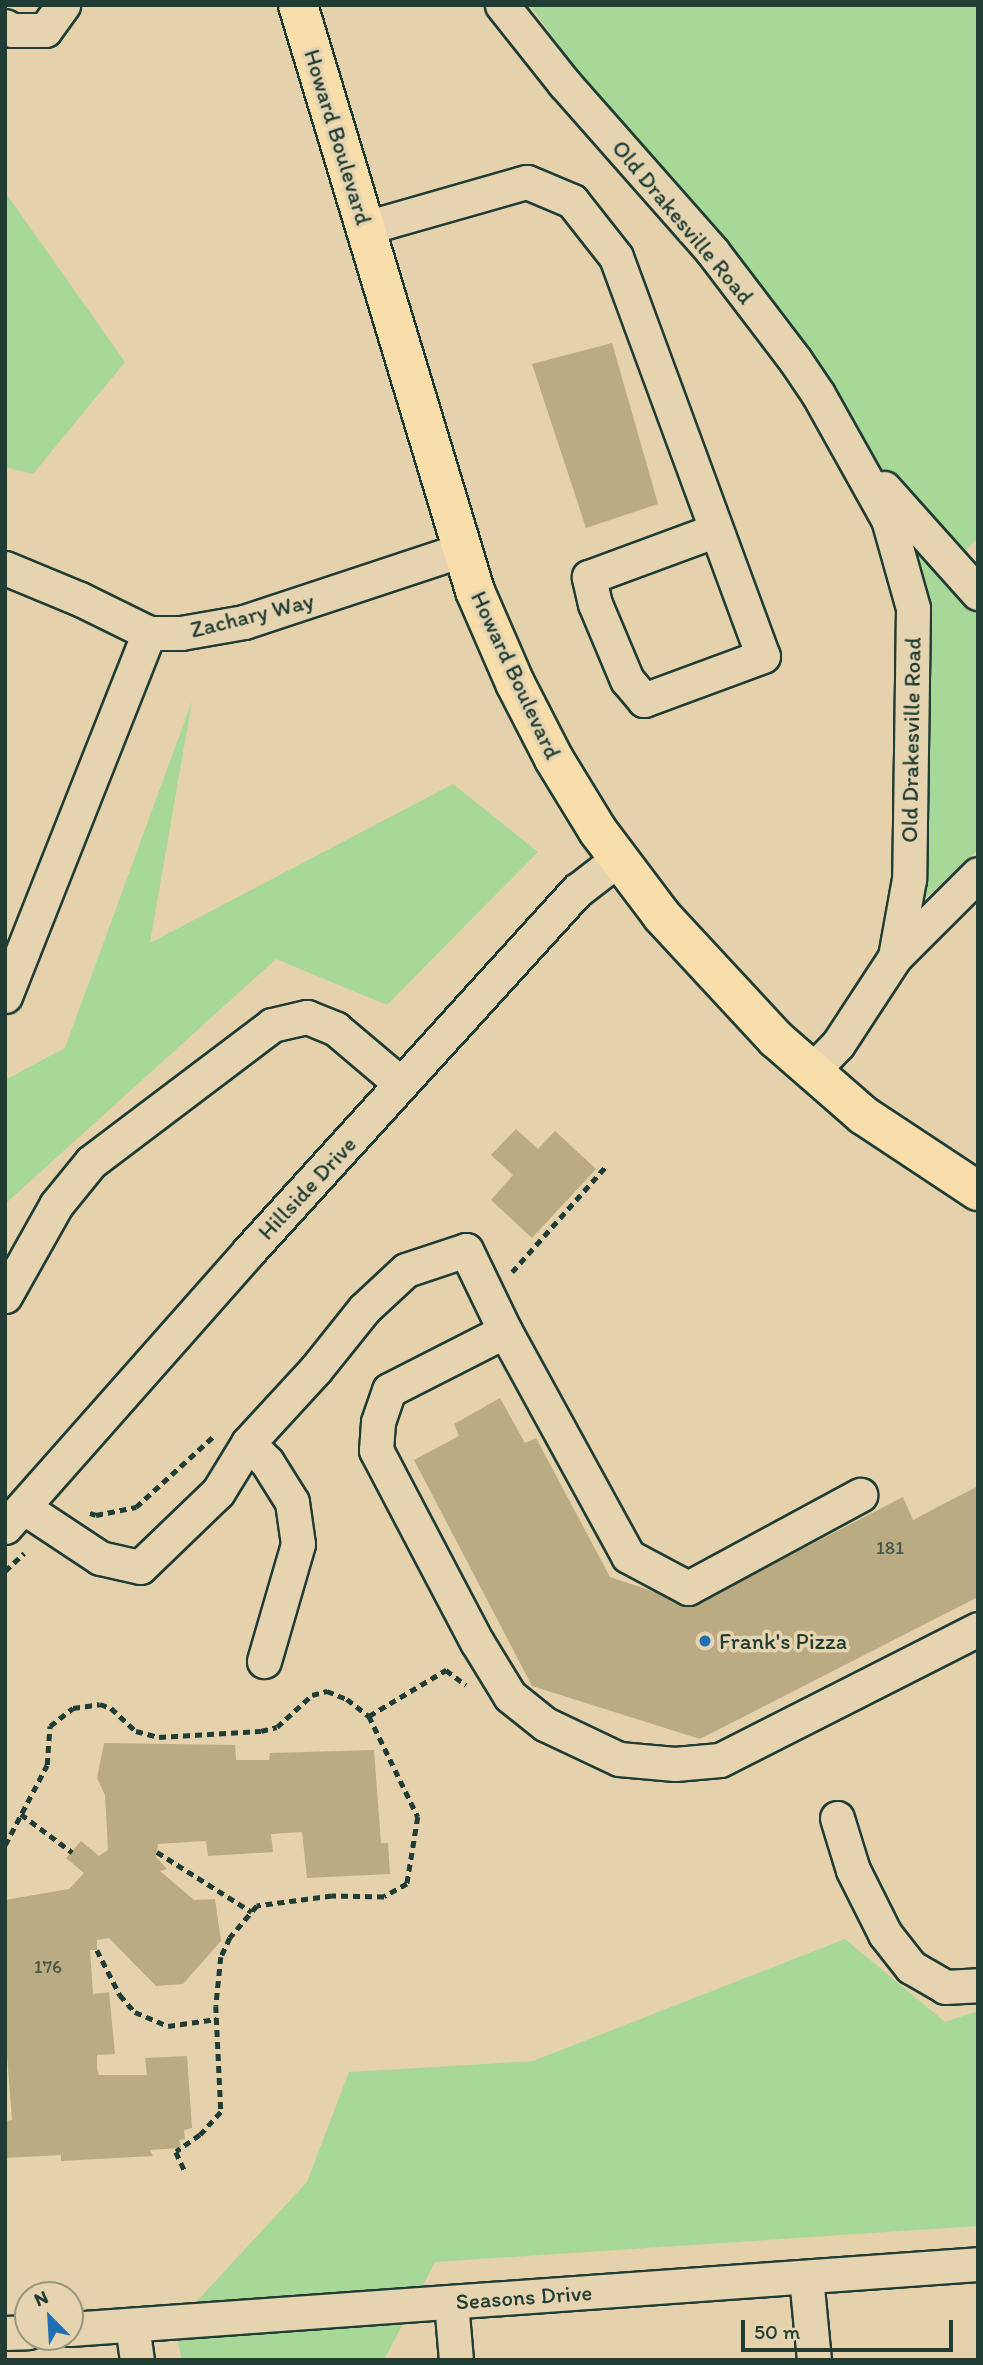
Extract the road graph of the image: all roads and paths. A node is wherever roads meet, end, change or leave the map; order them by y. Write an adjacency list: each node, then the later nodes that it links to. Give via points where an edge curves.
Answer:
1 (62, 5): 4 (street, via 45,30)
2 (298, 5): 5 (main road, Howard Boulevard)
3 (502, 5): 6 (street, Old Drakesville Road, via 712,251 795,360)
4 (5, 26)
5 (365, 228): 7 (street, via 527,182 572,201 616,257); 8 (main road, Howard Boulevard)
6 (849, 450): 10 (street, Old Drakesville Road); 14 (street, Old Drakesville Road, via 888,519 914,608 909,879)
7 (716, 530): 7 (street, via 763,656 643,700 627,680 595,604 589,577)
8 (462, 551): 11 (street, Zachary Way, via 244,622 181,633); 12 (main road, Howard Boulevard, via 515,684 554,759)
9 (5, 568): 11 (street, Zachary Way)
10 (978, 593)
11 (149, 632): 15 (street)
12 (618, 859): 16 (main road, Howard Boulevard, via 696,955); 17 (street, Hillside Drive, via 578,890)
13 (978, 874): 14 (street, Old Drakesville Road)
14 (895, 957): 16 (street, Old Drakesville Road, via 838,1045)
15 (5, 996)
16 (811, 1072): 18 (main road, Howard Boulevard, via 863,1115)
17 (401, 1084): 19 (street, via 337,1030 307,1017 272,1025 91,1162 56,1205); 23 (street, Hillside Drive)
18 (978, 1191)
19 (9, 1287)
20 (505, 1331): 21 (street, via 467,1250 406,1270 364,1309); 22 (street, via 628,1556 688,1588); 24 (street, via 389,1390 378,1422 376,1450 483,1653 510,1696 545,1724 619,1759 675,1764 720,1759)
21 (248, 1443): 23 (street, via 218,1492 140,1567 100,1558); 25 (street, via 267,1462 292,1502 298,1544)
22 (860, 1495)
23 (14, 1517)
24 (978, 1629)
25 (264, 1661)
26 (446, 1671): 27 (path)
27 (369, 1716): 28 (path, via 327,1691 312,1695 277,1727 159,1737 136,1731 111,1708 89,1703 73,1708 50,1726 47,1765); 33 (path, via 418,1817 407,1884 384,1897 332,1896 257,1906)
28 (21, 1814): 30 (path); 31 (path)
29 (837, 1818): 35 (street, via 853,1870 885,1934 911,1967 945,1987)
30 (5, 1844)
31 (72, 1852)
32 (157, 1852): 33 (path)
33 (252, 1912): 36 (path, via 221,1957)
34 (97, 1950): 36 (path, via 120,1995 135,2012 168,2026)
35 (978, 1985)
36 (217, 2019): 37 (path, via 221,2112 176,2152)
37 (186, 2173)
38 (978, 2264): 39 (street, Seasons Drive)
39 (806, 2277): 40 (street, Seasons Drive); 45 (street)
40 (451, 2302): 41 (street, Seasons Drive); 44 (street)
41 (132, 2325): 42 (street, Seasons Drive); 43 (street)
42 (84, 2328)
43 (137, 2360)
44 (456, 2360)
45 (814, 2360)

